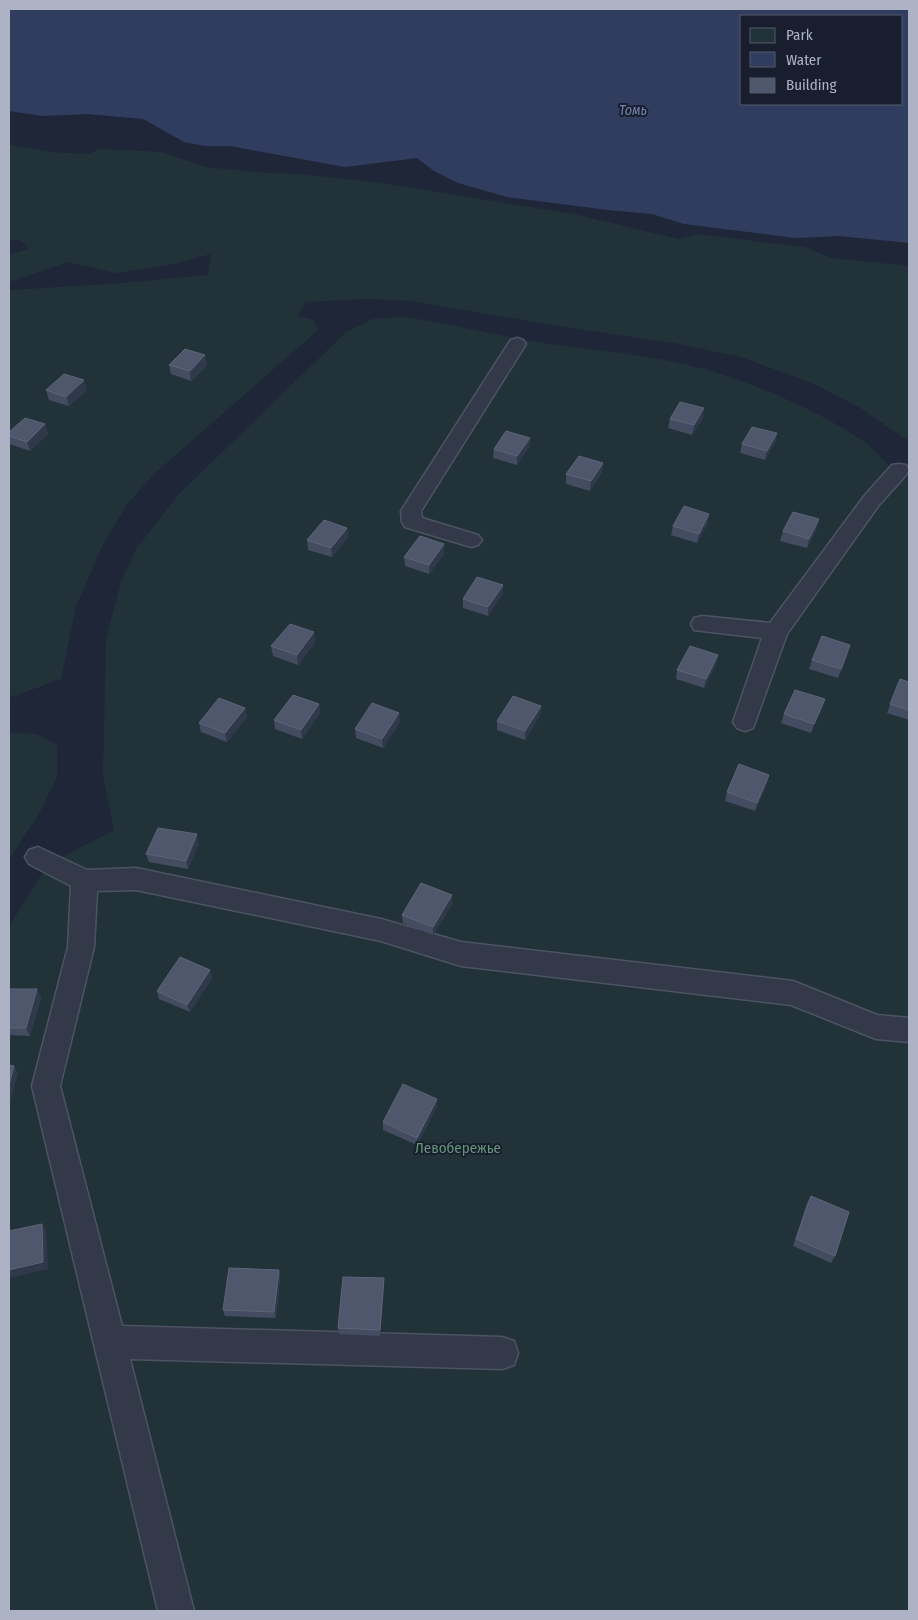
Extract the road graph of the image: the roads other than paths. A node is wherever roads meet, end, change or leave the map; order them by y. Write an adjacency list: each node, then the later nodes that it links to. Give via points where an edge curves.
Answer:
1 (517, 344): 3 (lane, via 411,511 412,522)
2 (899, 470): 5 (lane, via 872,500)
3 (471, 540)
4 (702, 624): 5 (lane)
5 (776, 632): 6 (lane)
6 (745, 722)
7 (38, 857): 8 (lane)
8 (84, 881): 9 (lane, via 136,879 381,930 461,954 793,993 876,1027); 10 (lane, via 81,947 46,1086)
9 (909, 1030)
10 (110, 1342): 11 (lane); 12 (lane)
11 (502, 1353)
12 (176, 1611)

